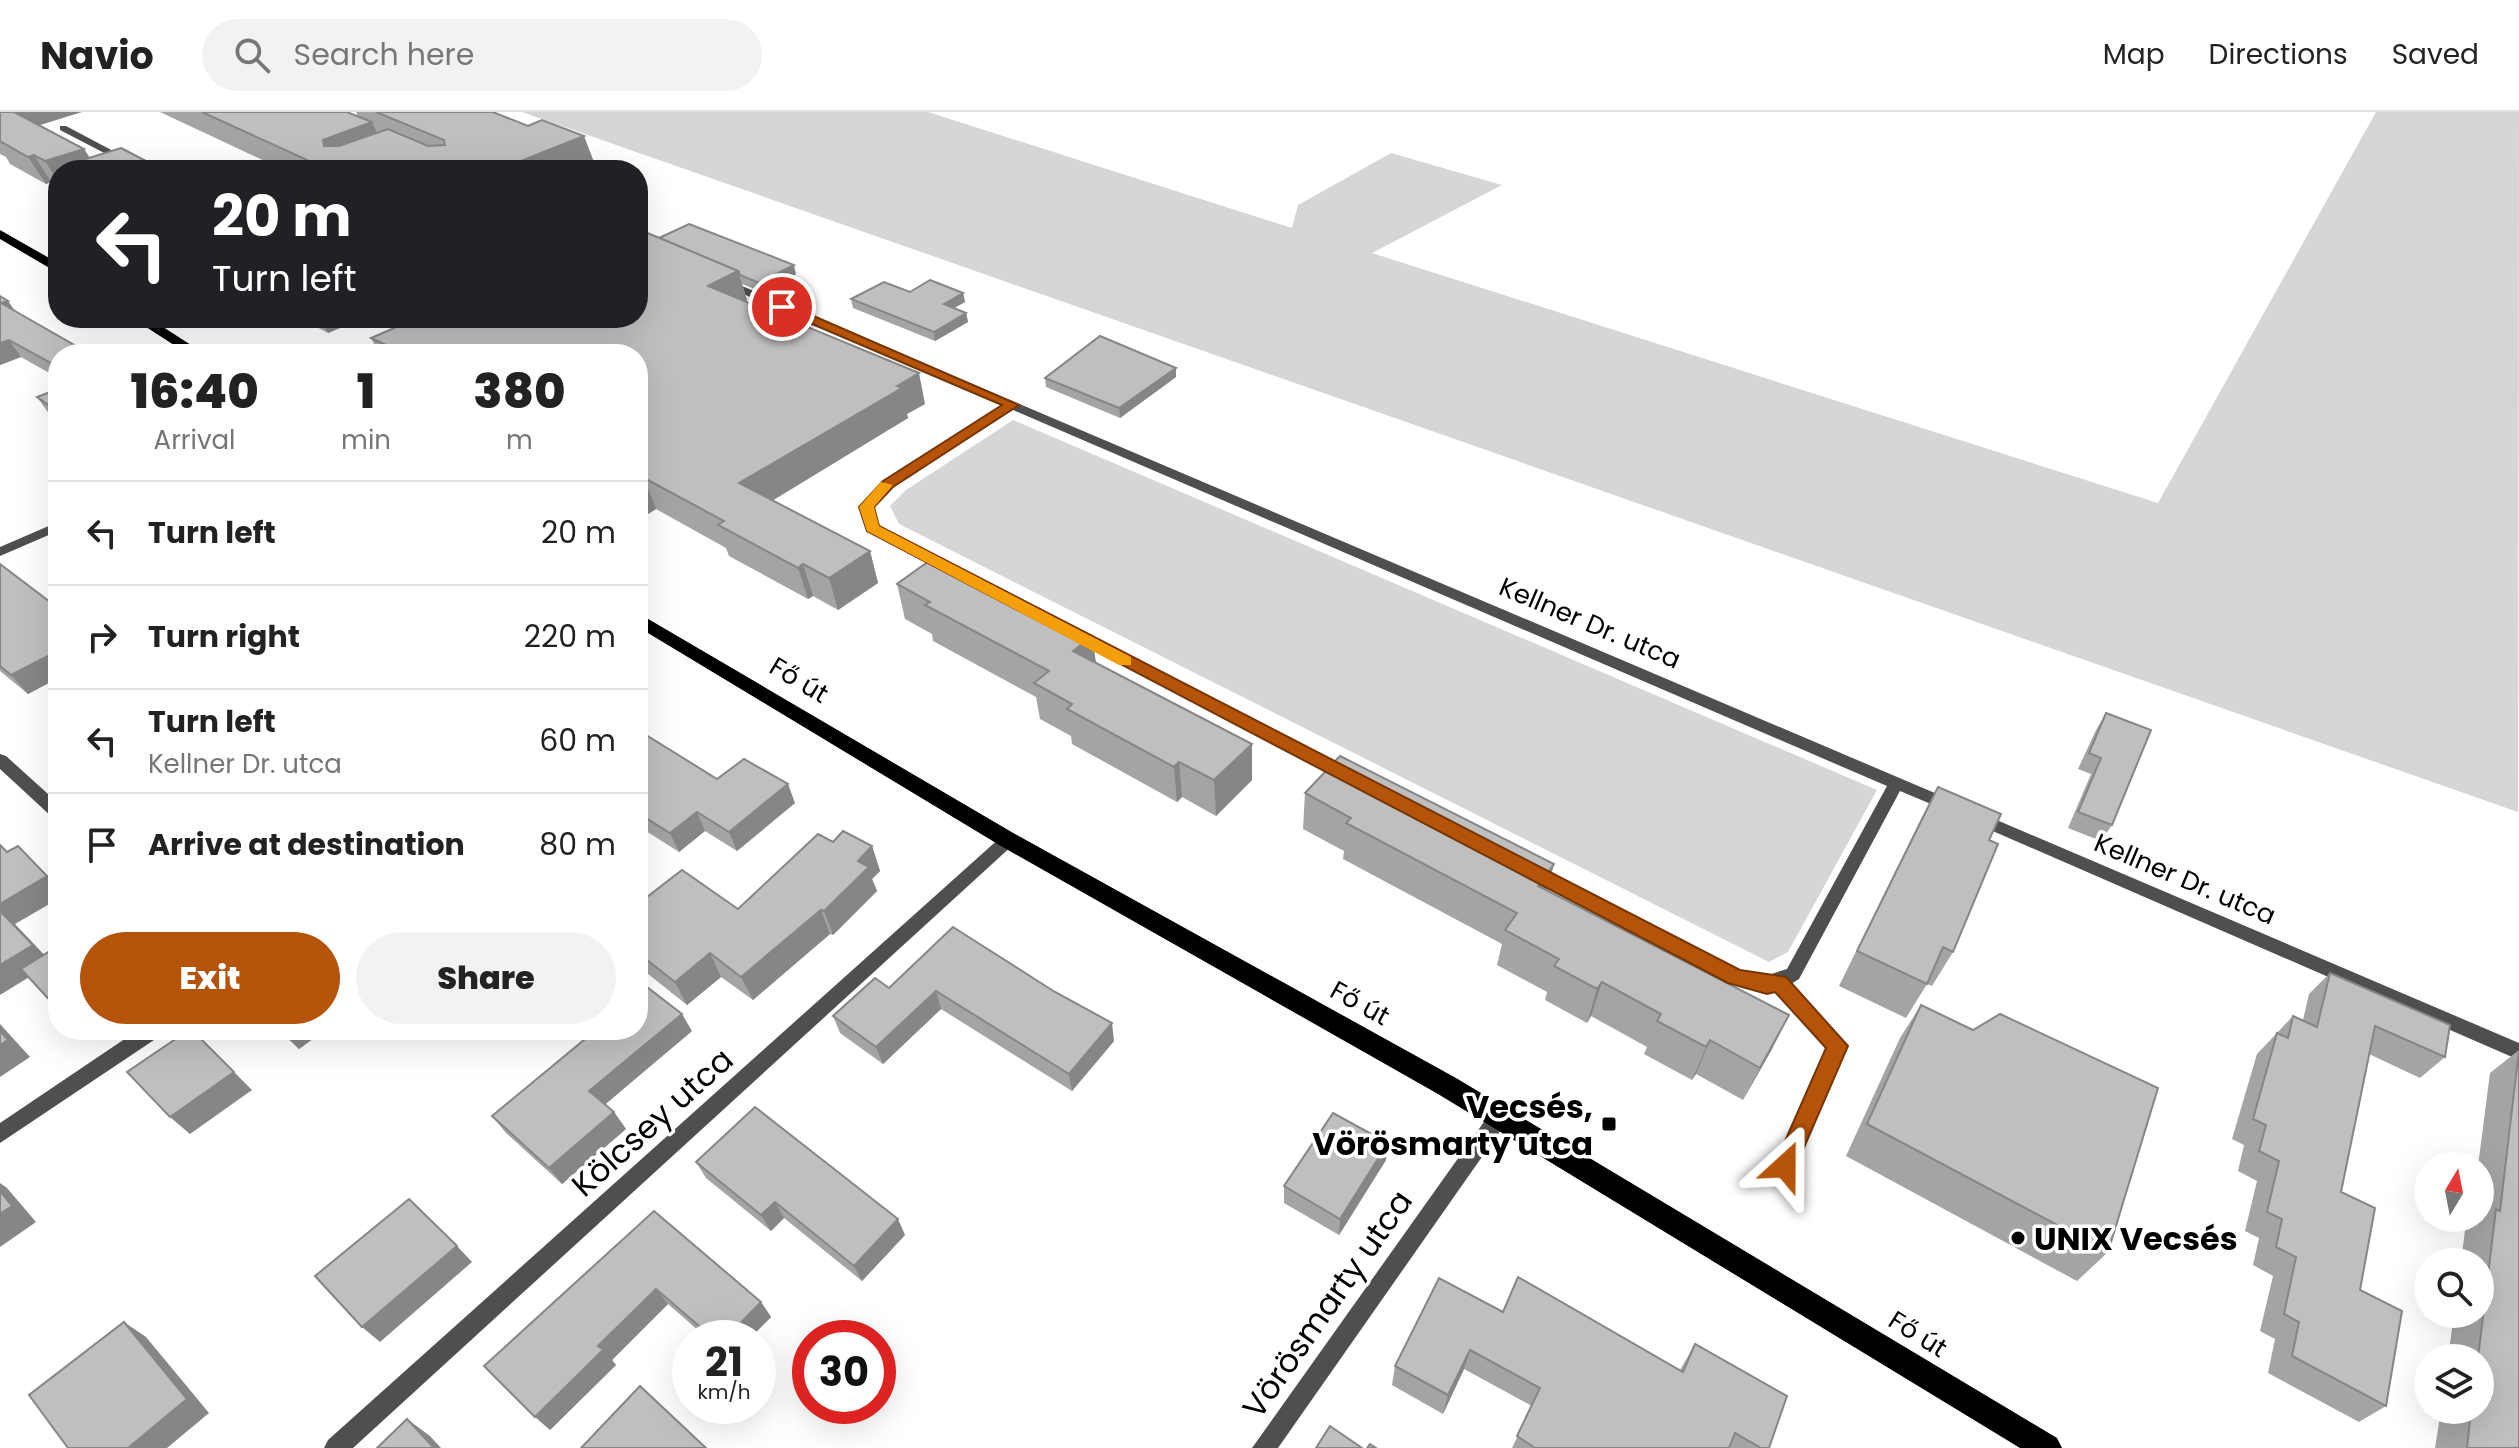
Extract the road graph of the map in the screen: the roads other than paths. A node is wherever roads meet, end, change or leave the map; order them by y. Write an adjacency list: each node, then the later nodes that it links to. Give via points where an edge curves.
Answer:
1 (63, 128): 2 (street)
2 (125, 160)
3 (0, 234): 4 (main road)
4 (48, 263)
5 (710, 276): 8 (street, Kellner Dr. utca)
6 (155, 328): 7 (main road)
7 (182, 344)
8 (1012, 405): 11 (street, via 888,484 866,507 872,528); 16 (street, Kellner Dr. utca)
9 (48, 530): 10 (street)
10 (0, 552)
11 (967, 578)
12 (648, 625): 18 (main road, Fő út)
13 (1065, 629): 15 (street)
14 (3, 766): 17 (street)
15 (1358, 781)
16 (1897, 783): 20 (street, via 1793,974); 22 (street, Kellner Dr. utca)
17 (48, 804)
18 (1008, 840): 23 (main road, Fő út); 26 (street, Kölcsey utca)
19 (1512, 861): 20 (street, via 1735,977)
20 (1779, 983): 25 (street, via 1838,1046)
21 (138, 1040): 24 (street)
22 (2519, 1052)
23 (1498, 1118): 27 (street, Vörösmarty utca); 28 (main road, Fő út)
24 (0, 1134)
25 (1785, 1166)
26 (336, 1448)
27 (1264, 1448)
28 (2047, 1448)

